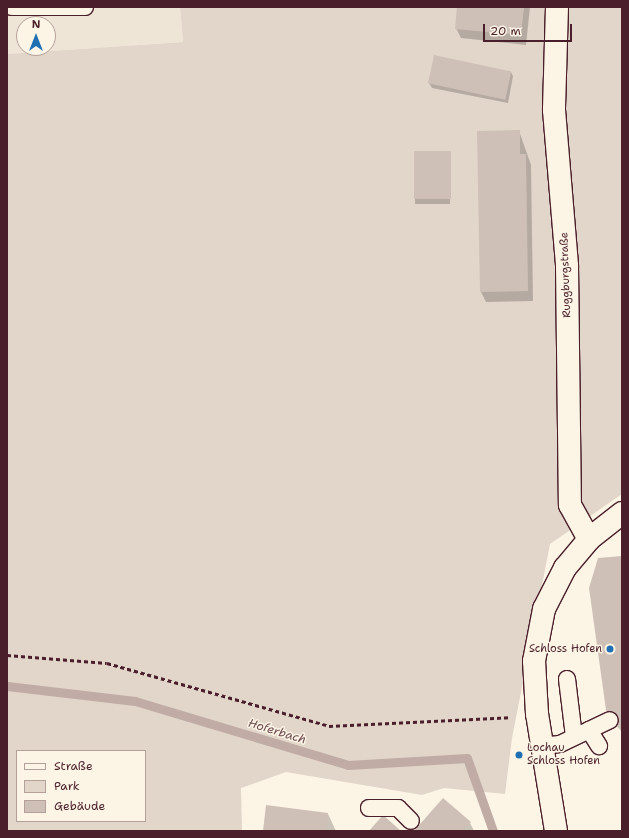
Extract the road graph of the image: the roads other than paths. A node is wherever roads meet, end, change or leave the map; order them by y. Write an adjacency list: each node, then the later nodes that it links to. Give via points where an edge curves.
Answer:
1 (12, 7): 2 (lane)
2 (85, 7)
3 (557, 7): 5 (street, Ruggburgstraße, via 554,110 567,266 570,505)
4 (622, 513): 5 (street)
5 (589, 539): 9 (street, via 564,568 544,609 534,661)
6 (566, 679): 8 (lane)
7 (610, 720): 8 (lane)
8 (582, 733): 9 (lane); 10 (lane)
9 (541, 746): 13 (street)
10 (599, 746)
11 (369, 808): 12 (lane, via 398,808)
12 (411, 821)
13 (556, 831)

